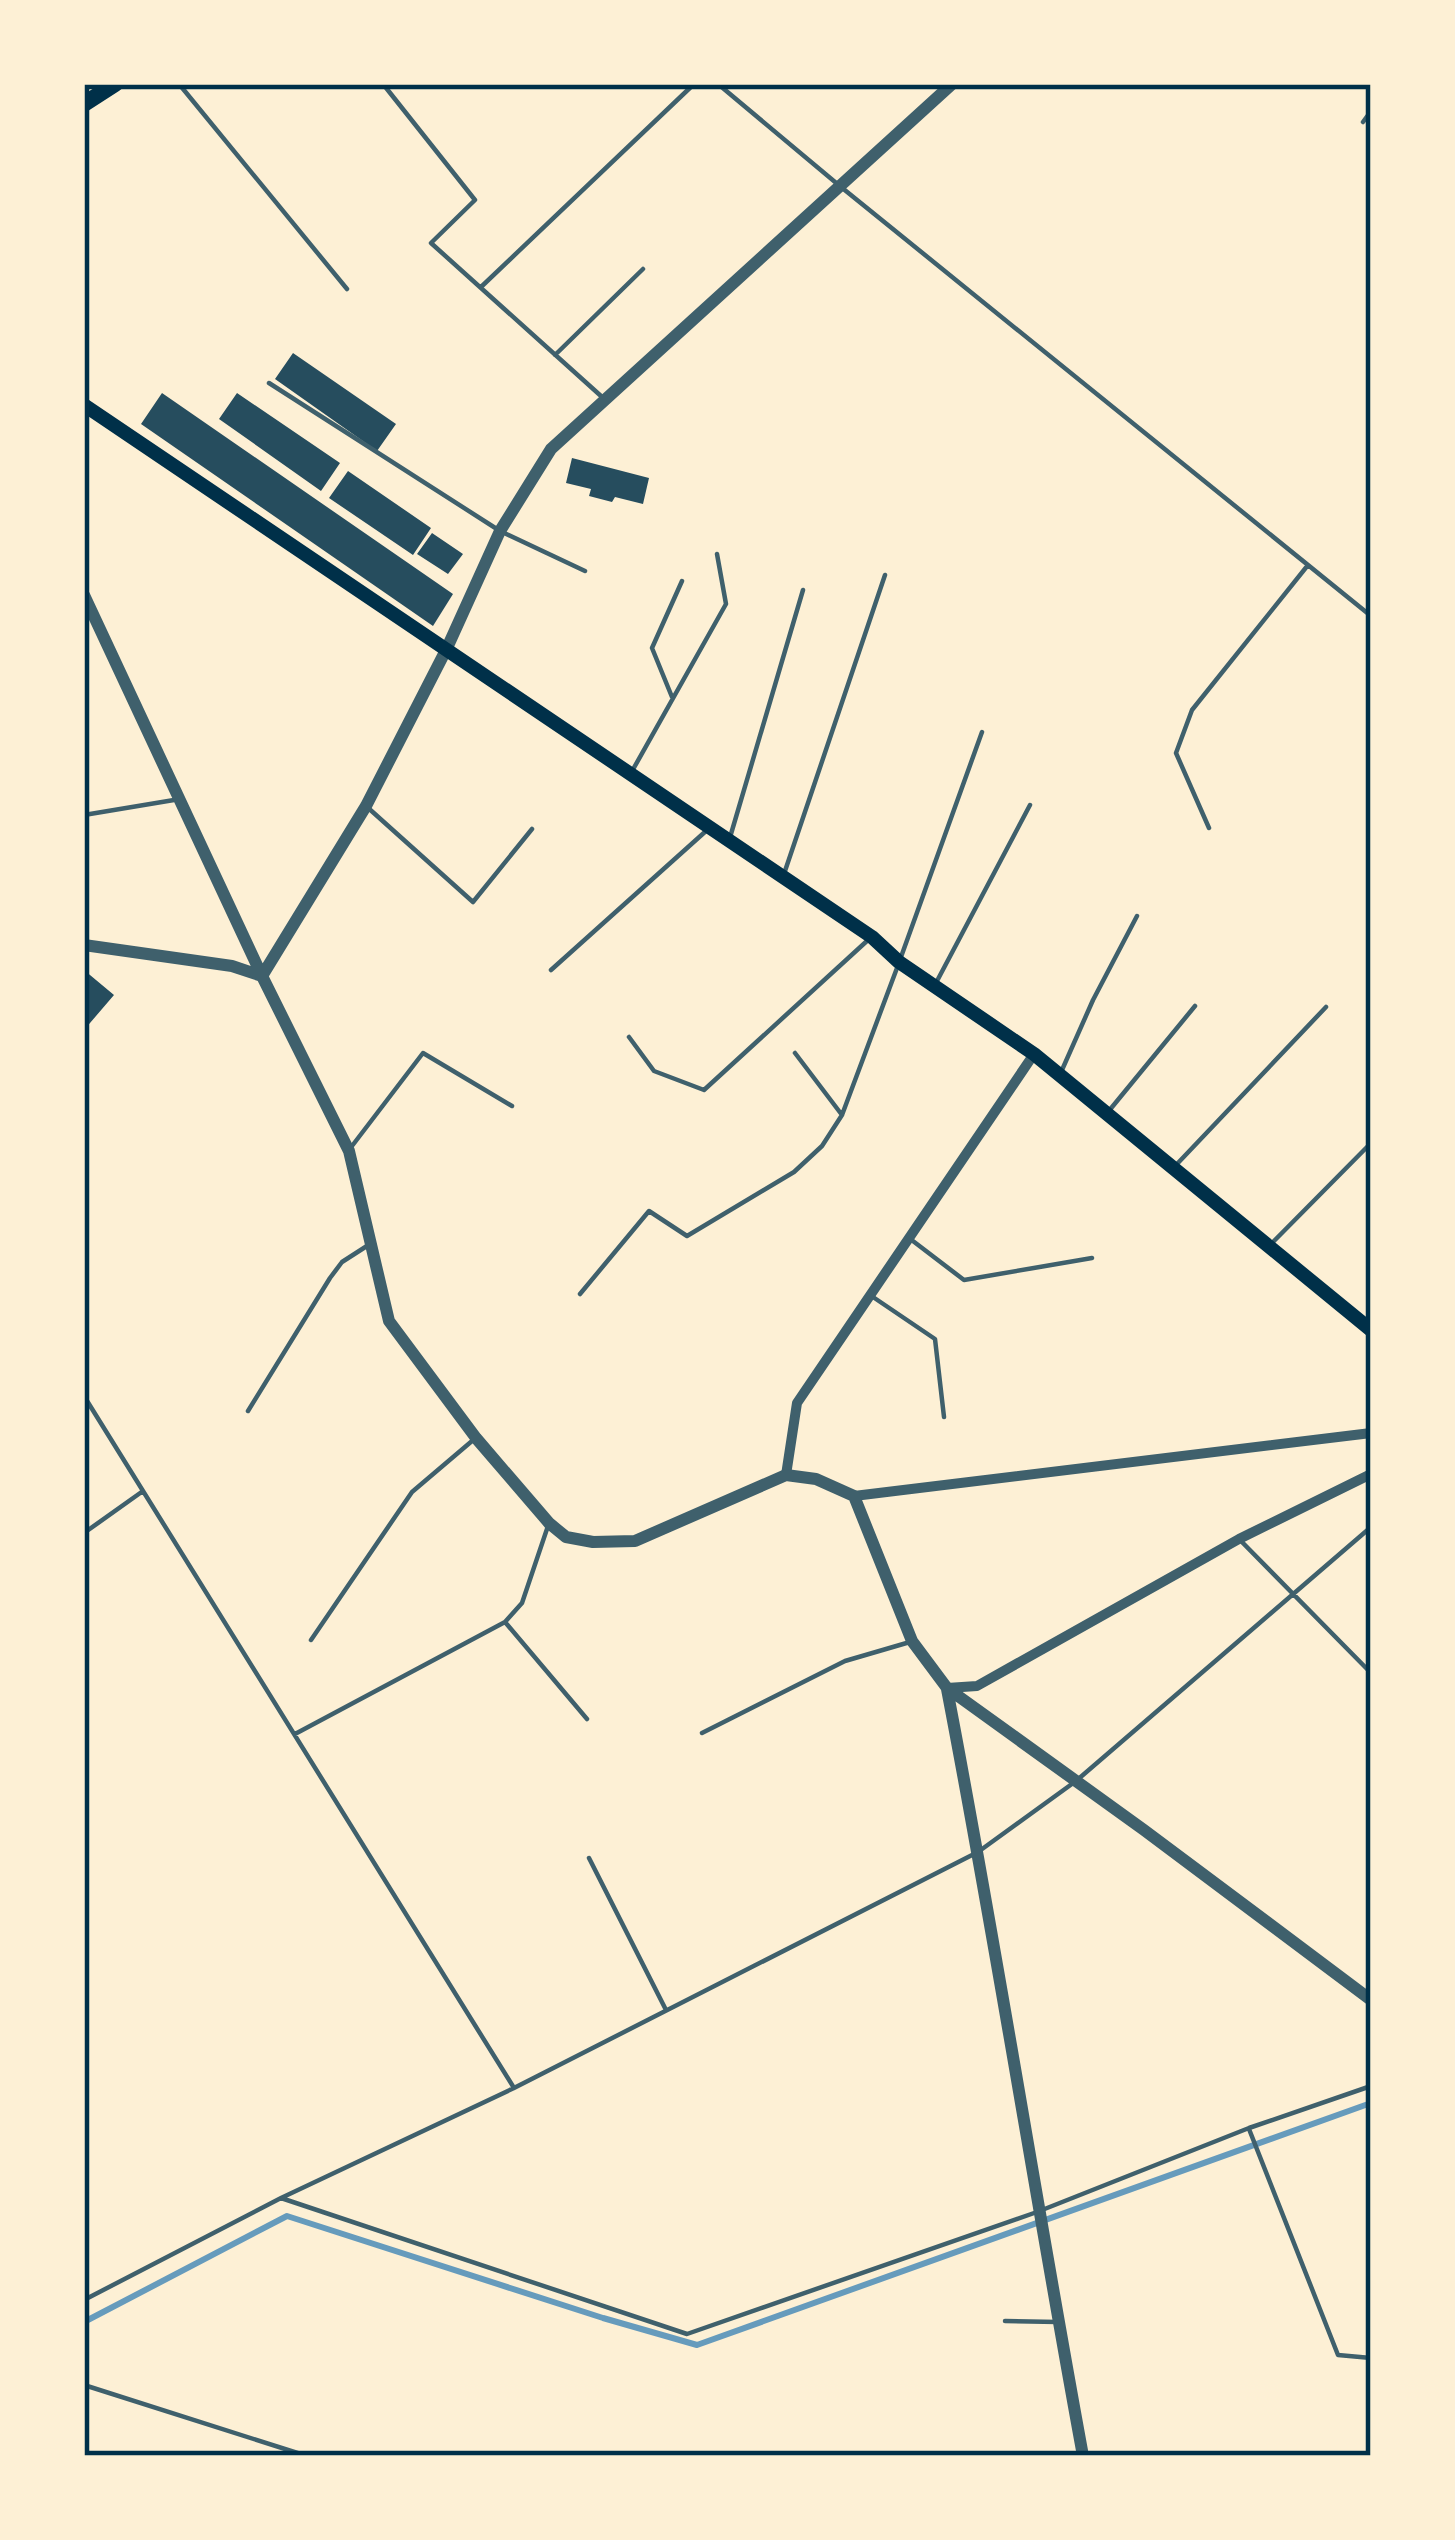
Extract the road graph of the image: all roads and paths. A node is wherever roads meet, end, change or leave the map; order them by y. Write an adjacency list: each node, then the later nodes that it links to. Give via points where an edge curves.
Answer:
1 (115, 84): 7 (main road)
2 (179, 84): 13 (lane)
3 (382, 84): 12 (lane, via 475,200 431,243)
4 (694, 84): 12 (lane)
5 (718, 84): 10 (lane)
6 (952, 84): 10 (street)
7 (84, 104)
8 (1371, 111): 9 (lane)
9 (1363, 122)
10 (841, 187): 16 (street); 20 (lane)
11 (643, 269): 14 (lane)
12 (481, 288): 14 (lane)
13 (347, 289)
14 (556, 355): 16 (lane)
15 (269, 383): 18 (lane)
16 (605, 400): 18 (street, via 551,449)
17 (84, 405): 27 (main road)
18 (500, 531): 21 (lane); 27 (street)
19 (717, 554): 28 (lane, via 726,604)
20 (1308, 566): 26 (lane); 36 (lane, via 1192,710 1176,753)
21 (585, 572)
22 (885, 575): 39 (lane)
23 (682, 581): 28 (lane, via 652,648)
24 (803, 590): 38 (lane)
25 (84, 595): 31 (street)
26 (1371, 616)
27 (447, 648): 30 (main road); 33 (street)
28 (673, 699): 30 (lane)
29 (982, 732): 43 (lane)
30 (631, 773): 35 (main road)
31 (180, 799): 34 (lane); 45 (street)
32 (1030, 805): 46 (lane)
33 (366, 806): 37 (lane, via 473,902); 45 (street)
34 (84, 815)
35 (711, 827): 38 (main road); 44 (lane)
36 (1209, 828)
37 (532, 829)
38 (729, 840): 39 (main road)
39 (783, 877): 41 (main road)
40 (1137, 916): 52 (lane)
41 (872, 937): 43 (main road); 49 (lane, via 704,1090 654,1071)
42 (84, 945): 45 (street)
43 (899, 962): 46 (main road); 55 (lane)
44 (551, 970)
45 (262, 976): 57 (street)
46 (934, 986): 51 (main road)
47 (1195, 1006): 54 (lane)
48 (1326, 1007): 58 (lane)
49 (629, 1037)
50 (795, 1053): 55 (lane)
51 (1034, 1054): 52 (main road); 59 (street)
52 (1060, 1075): 54 (main road)
53 (512, 1106): 57 (lane, via 423,1053)
54 (1107, 1113): 58 (main road)
55 (842, 1115): 63 (lane, via 794,1172 687,1236 649,1211)
56 (1371, 1143): 61 (lane)
57 (349, 1151): 60 (street)
58 (1174, 1168): 61 (main road)
59 (909, 1238): 62 (lane, via 964,1280); 64 (street)
60 (370, 1244): 67 (lane, via 342,1262); 70 (street, via 389,1321)
61 (1269, 1246): 65 (main road)
62 (1092, 1258)
63 (580, 1294)
64 (870, 1295): 68 (lane, via 935,1339); 72 (street, via 797,1403)
65 (1371, 1330)
66 (84, 1396): 73 (lane)
67 (248, 1411)
68 (944, 1417)
69 (1371, 1433): 74 (street)
70 (476, 1438): 75 (street); 81 (lane, via 412,1492)
71 (1371, 1474): 78 (street)
72 (786, 1475): 74 (street); 75 (street, via 634,1541 566,1538)
73 (143, 1491): 77 (lane); 87 (lane)
74 (854, 1496): 82 (street)
75 (548, 1523): 80 (lane, via 522,1603)
76 (1371, 1527): 79 (lane)
77 (84, 1533)
78 (1239, 1539): 79 (lane); 84 (street, via 977,1686)
79 (1295, 1594): 83 (lane); 88 (lane)
80 (505, 1622): 85 (lane); 87 (lane)
81 (311, 1640)
82 (913, 1641): 84 (street); 86 (lane, via 845,1661)
83 (1371, 1673)
84 (947, 1688): 88 (street); 89 (street)
85 (587, 1719)
86 (702, 1733)
87 (295, 1735): 94 (lane)
88 (1076, 1781): 89 (lane); 91 (street)
89 (978, 1852): 92 (lane); 97 (street)
90 (589, 1858): 92 (lane)
91 (1371, 2000)
92 (666, 2011): 94 (lane)
93 (1371, 2086): 95 (lane)
94 (514, 2088): 96 (lane)
95 (1249, 2128): 97 (lane); 101 (lane, via 1338,2355)
96 (281, 2198): 97 (lane, via 687,2334); 98 (lane)
97 (1037, 2212): 100 (street)
98 (84, 2300)
99 (1005, 2321): 100 (lane)
100 (1058, 2323): 104 (street)
101 (1371, 2358)
102 (84, 2385): 103 (lane)
103 (307, 2456)
104 (1083, 2456)

